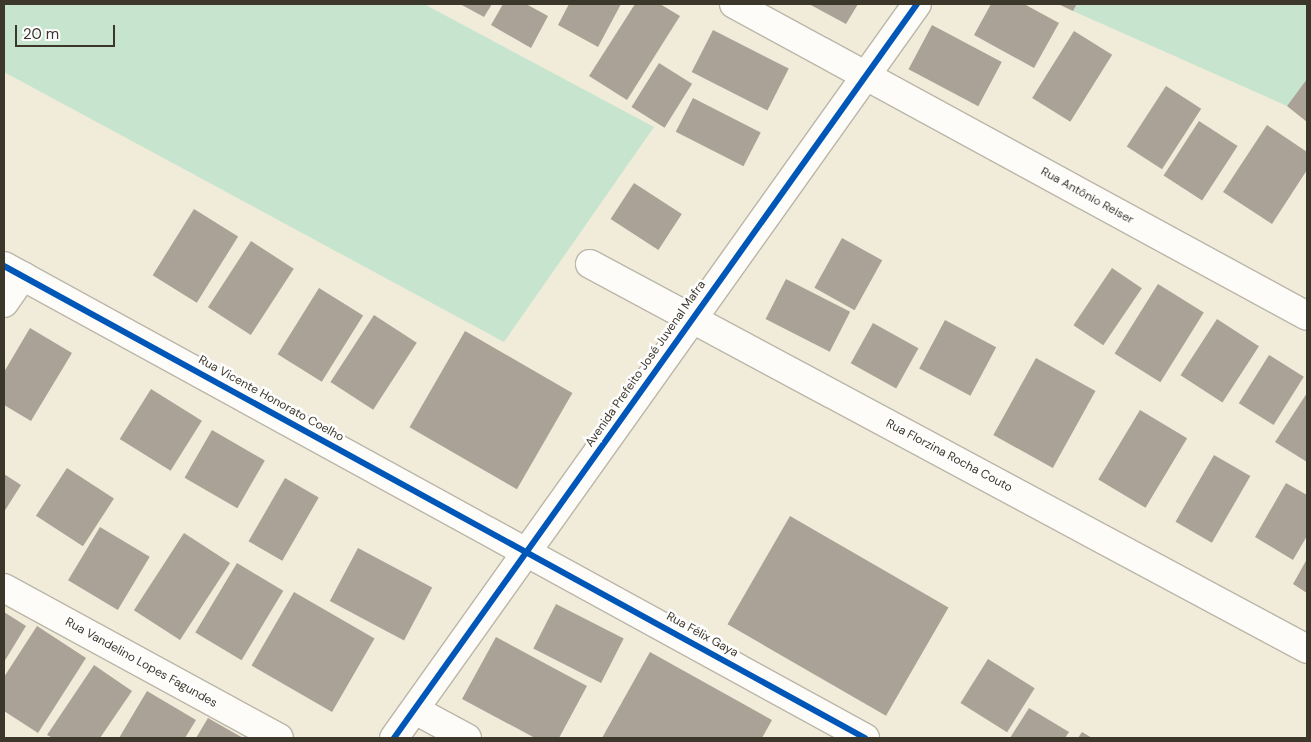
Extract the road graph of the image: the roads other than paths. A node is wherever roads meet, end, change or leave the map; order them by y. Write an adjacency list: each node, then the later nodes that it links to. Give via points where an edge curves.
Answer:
1 (734, 4): 3 (street, Rua Antônio Reiser)
2 (917, 4): 3 (street, Avenida Prefeito José Juvenal Mafra)
3 (866, 76): 7 (street, Rua Antônio Reiser); 8 (street, Avenida Prefeito José Juvenal Mafra)
4 (590, 264): 8 (street, Rua Florzina Rocha Couto)
5 (13, 271): 6 (street); 9 (street, Rua Vicente Honorato Coelho)
6 (4, 303)
7 (1307, 316)
8 (693, 319): 9 (street, Avenida Prefeito José Juvenal Mafra); 11 (street, Rua Florzina Rocha Couto)
9 (528, 551): 12 (street, Avenida Prefeito José Juvenal Mafra); 16 (street, Rua Félix Gaya)
10 (4, 588): 13 (street, Rua Vandelino Lopes Fagundes)
11 (1307, 648)
12 (415, 710): 14 (street, Avenida Prefeito José Juvenal Mafra); 15 (street)
13 (279, 738)
14 (394, 738)
15 (467, 738)
16 (865, 738)

